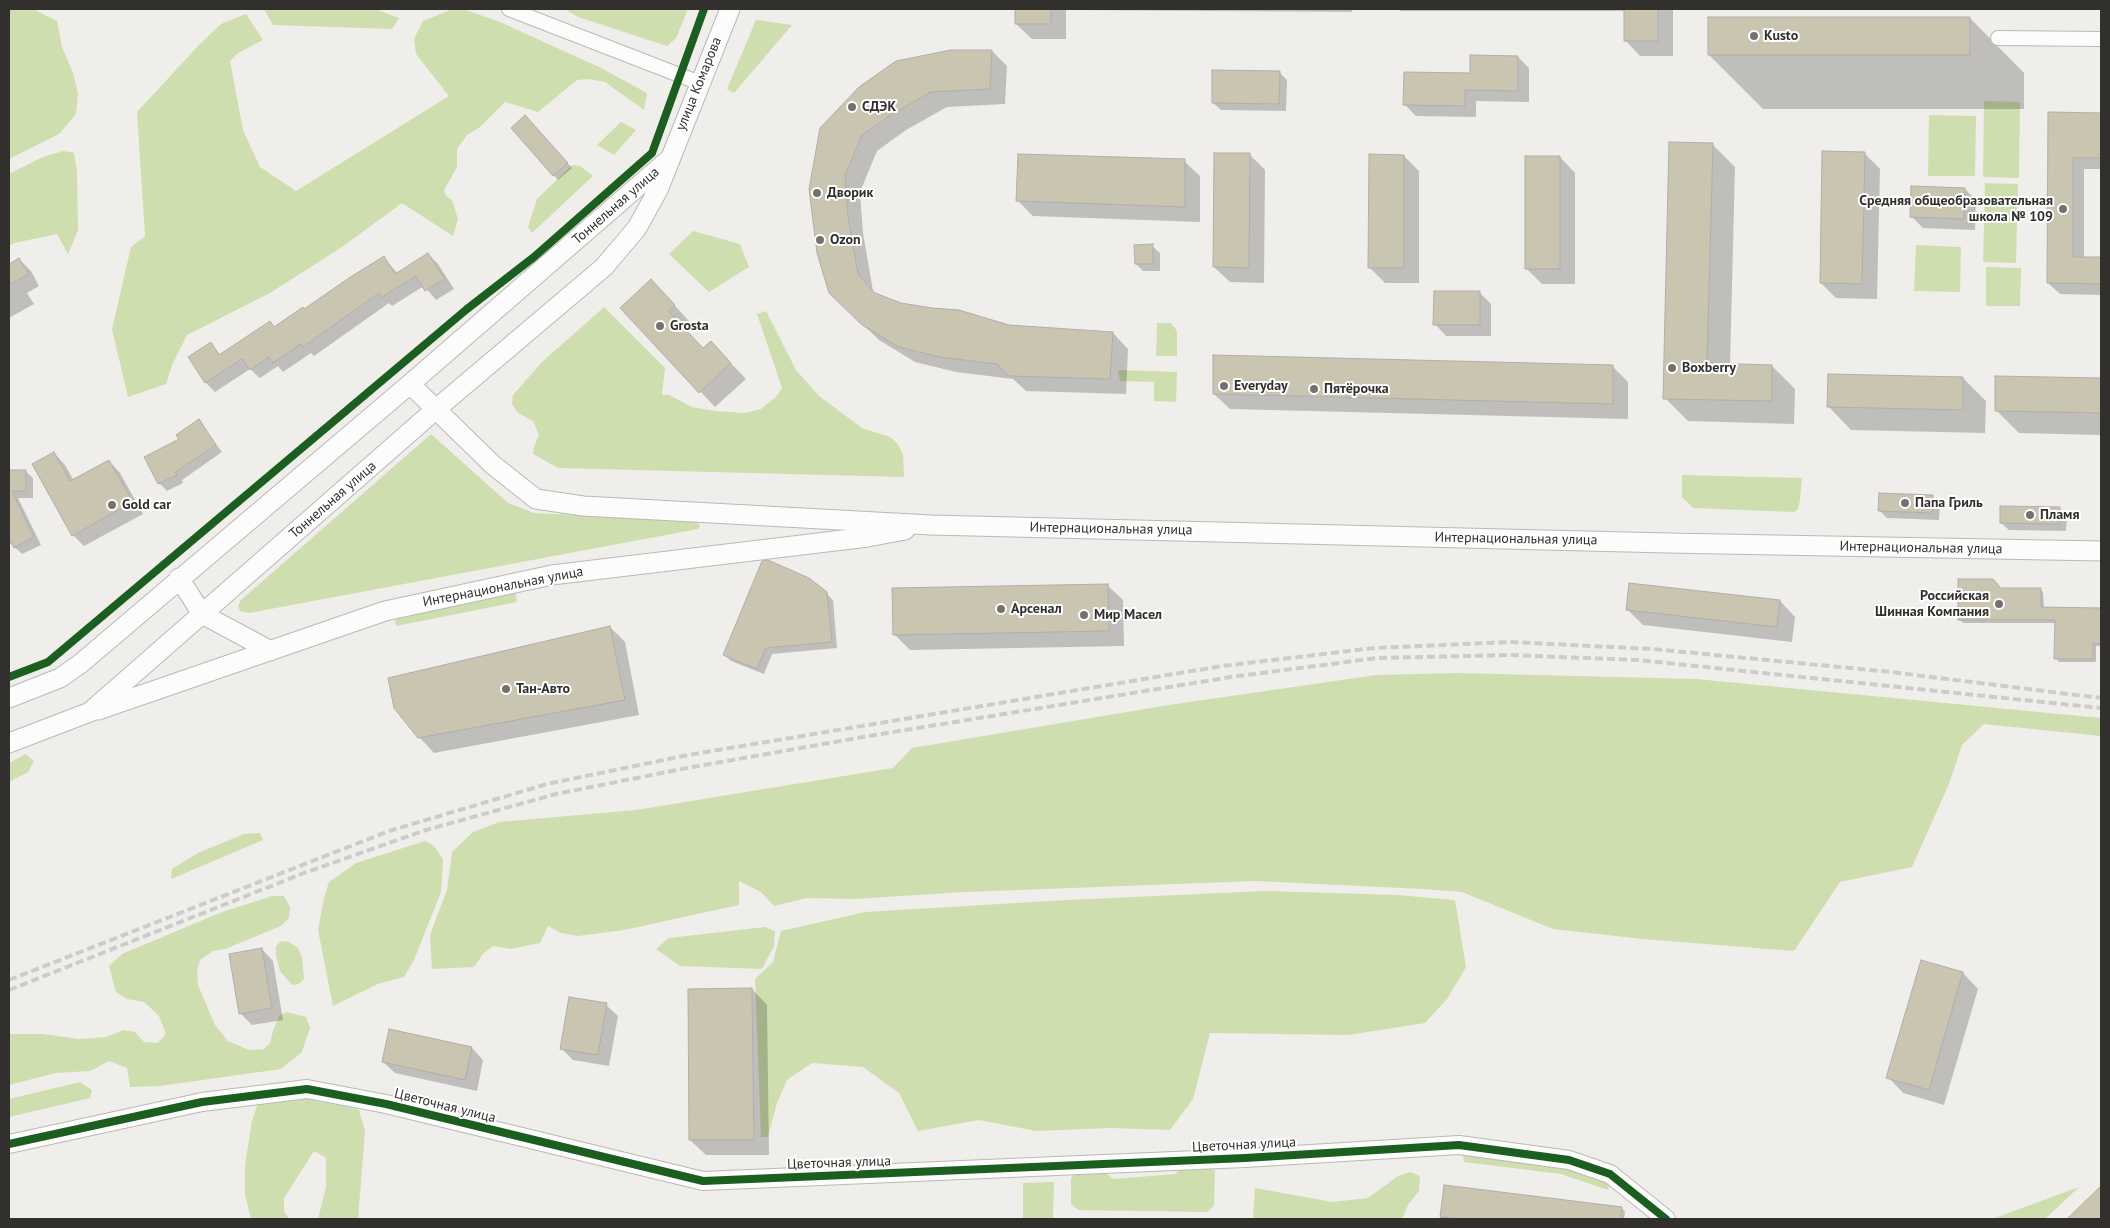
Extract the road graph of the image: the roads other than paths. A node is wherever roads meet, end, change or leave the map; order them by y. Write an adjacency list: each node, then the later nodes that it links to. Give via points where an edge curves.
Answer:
1 (509, 9): 5 (street)
2 (730, 9): 5 (main road, улица Комарова)
3 (1998, 38): 4 (street)
4 (2101, 39)
5 (700, 83): 6 (main road, улица Комарова)
6 (669, 160): 7 (main road, Тоннельная улица); 8 (main road, Тоннельная улица, via 658,190 637,228 604,267)
7 (410, 384): 8 (main road, Интернациональная улица); 11 (main road, Тоннельная улица)
8 (436, 410): 9 (main road, Интернациональная улица, via 493,466 536,499 583,506); 12 (main road, Тоннельная улица)
9 (931, 525): 10 (main road, Интернациональная улица); 13 (main road, Интернациональная улица, via 868,538 552,575 385,611)
10 (2101, 551)
11 (179, 578): 12 (main road); 14 (main road, Тоннельная улица, via 80,664 60,678)
12 (202, 614): 13 (main road); 15 (main road, Тоннельная улица)
13 (271, 651): 15 (main road, Интернациональная улица)
14 (9, 698)
15 (90, 712): 16 (main road, Тоннельная улица)
16 (9, 743)
17 (9, 1144): 18 (street, Цветочная улица, via 202,1102 307,1089 386,1104 702,1181 1459,1145 1569,1160 1610,1174)
18 (1666, 1219)

